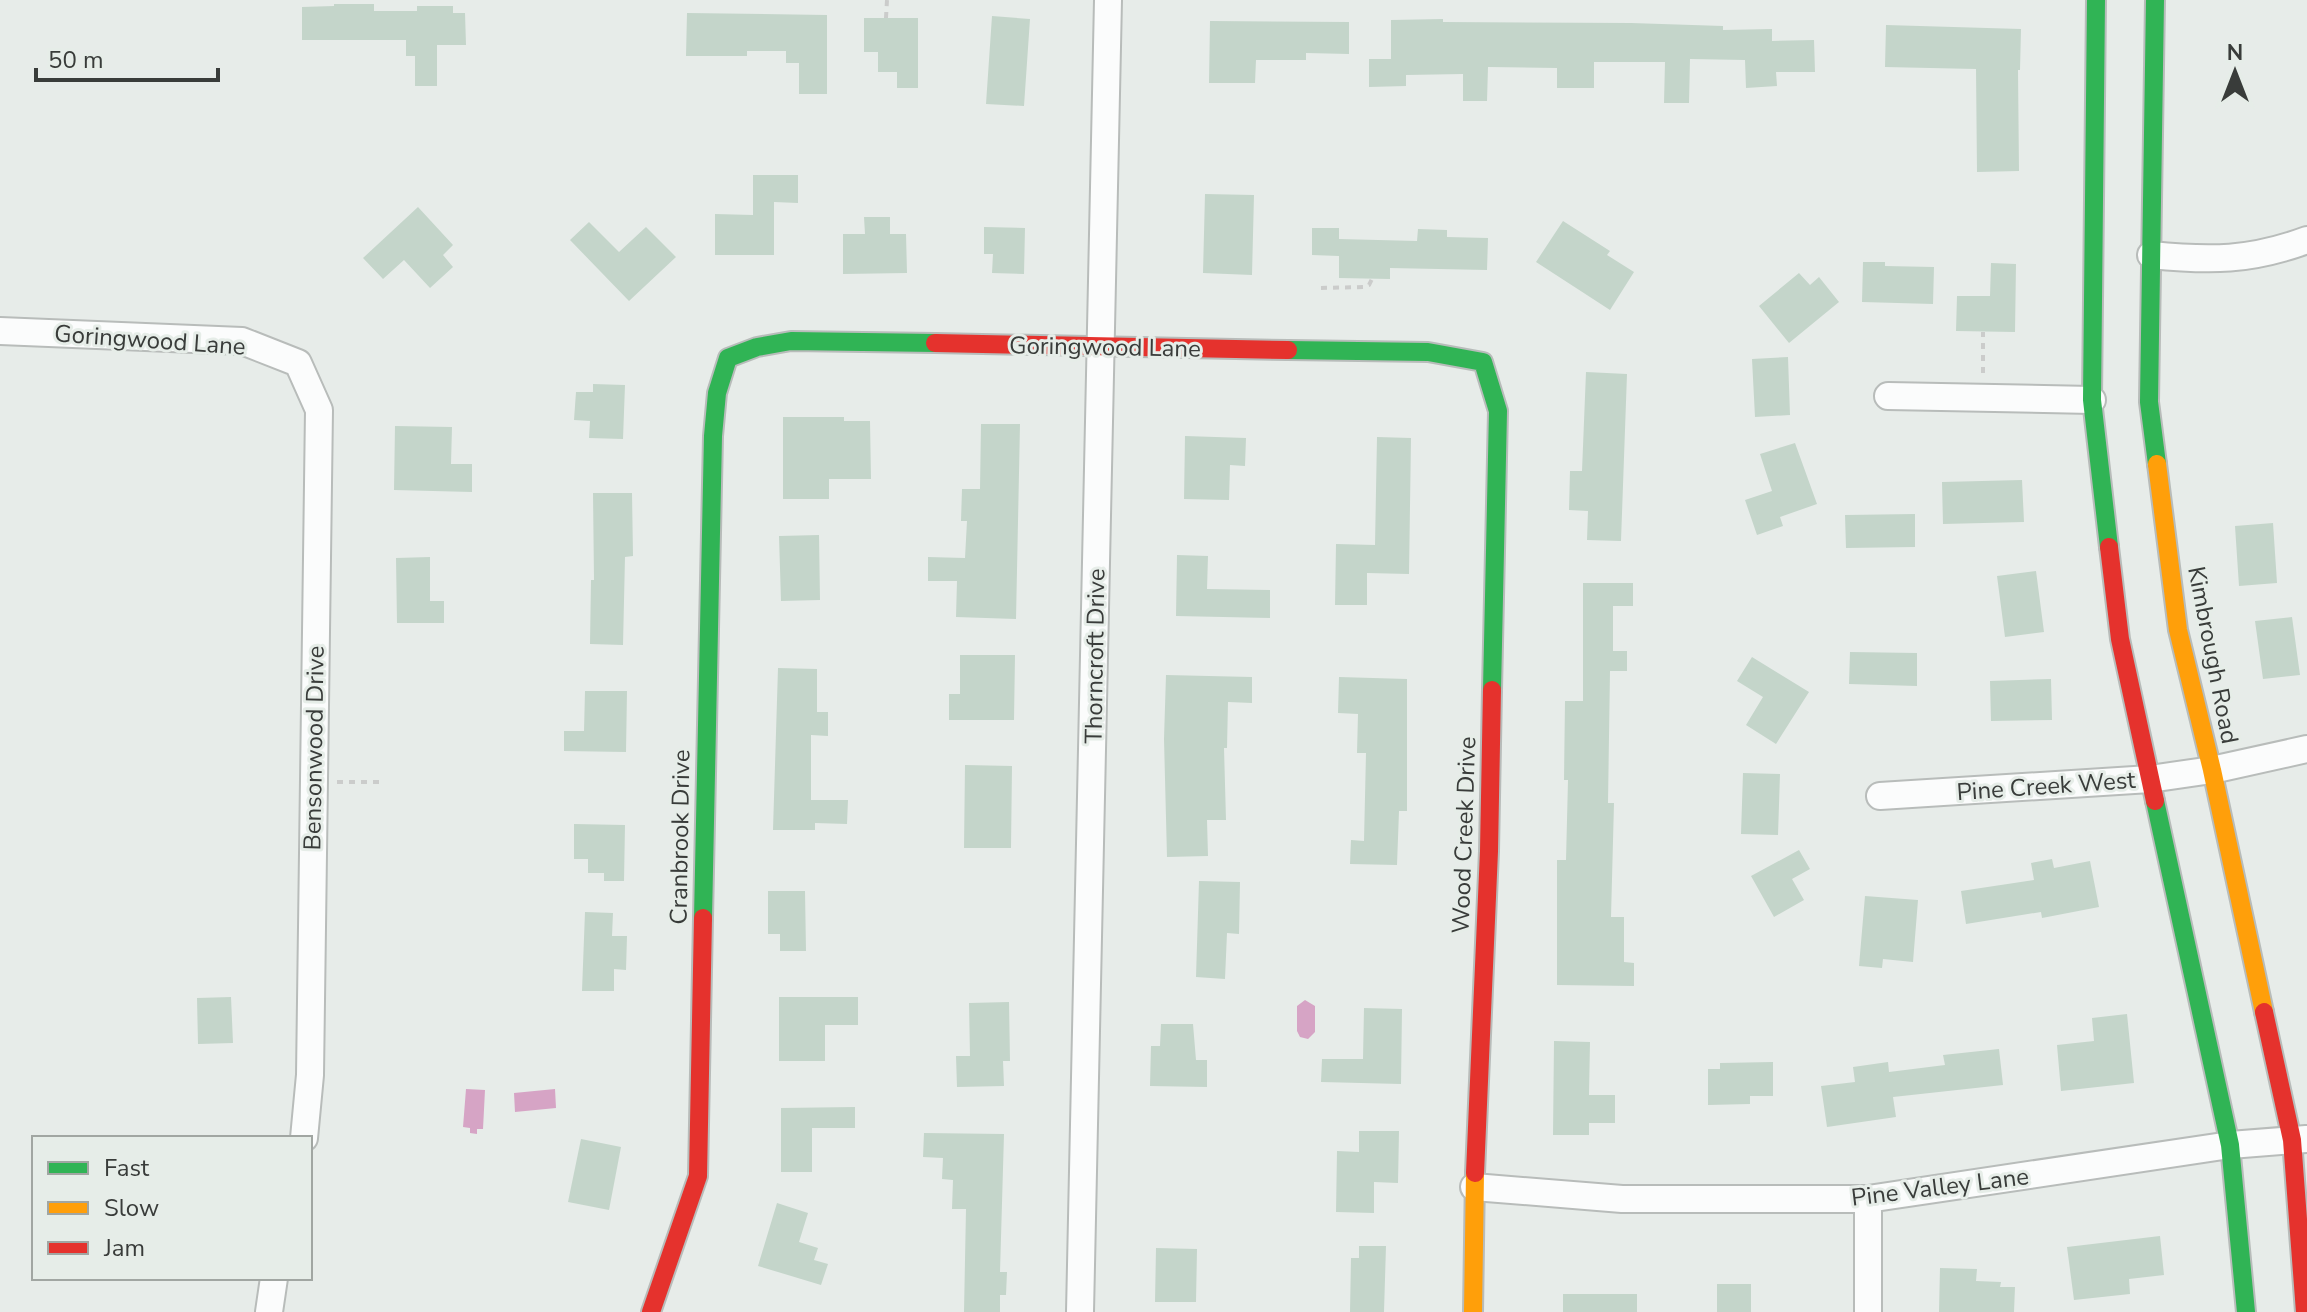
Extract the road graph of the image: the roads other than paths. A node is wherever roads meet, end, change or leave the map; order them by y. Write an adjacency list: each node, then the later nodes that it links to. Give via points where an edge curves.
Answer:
1 (1108, 0): 7 (street, Thorncroft Drive)
2 (2096, 0): 12 (street)
3 (2155, 0): 5 (street, Kimbrough Road)
4 (2307, 240): 5 (street, via 2258,256 2197,260)
5 (2151, 255): 14 (street, Kimbrough Road, via 2149,402 2178,630)
6 (0, 331): 10 (street, Goringwood Lane, via 242,341)
7 (1101, 347): 8 (street, Goringwood Lane, via 791,341); 9 (street, Goringwood Lane, via 1428,352); 25 (street, Thorncroft Drive)
8 (728, 358): 24 (street, Cranbrook Drive, via 717,393 713,436 698,1176)
9 (1483, 362): 20 (street, Wood Creek Drive, via 1498,411 1489,851)
10 (298, 363): 17 (street, Bensonwood Drive, via 319,410 310,1075)
11 (1888, 396): 12 (street)
12 (2092, 400): 15 (street, via 2120,639)
13 (2307, 749): 14 (street, Pine Creek West)
14 (2212, 770): 15 (street, Pine Creek West); 18 (street, Kimbrough Road)
15 (2150, 779): 16 (street, Pine Creek West); 19 (street)
16 (1880, 796)
17 (304, 1136)
18 (2299, 1140): 19 (street, Pine Valley Lane); 29 (street, Kimbrough Road)
19 (2230, 1145): 21 (street, Pine Valley Lane); 28 (street)
20 (1474, 1187): 21 (street, Pine Valley Lane, via 1622,1199); 26 (street, Wood Creek Drive)
21 (1868, 1199): 27 (street)
22 (274, 1280): 23 (street)
23 (269, 1312)
24 (651, 1312)
25 (1080, 1312)
26 (1473, 1312)
27 (1868, 1312)
28 (2246, 1312)
29 (2305, 1312)

